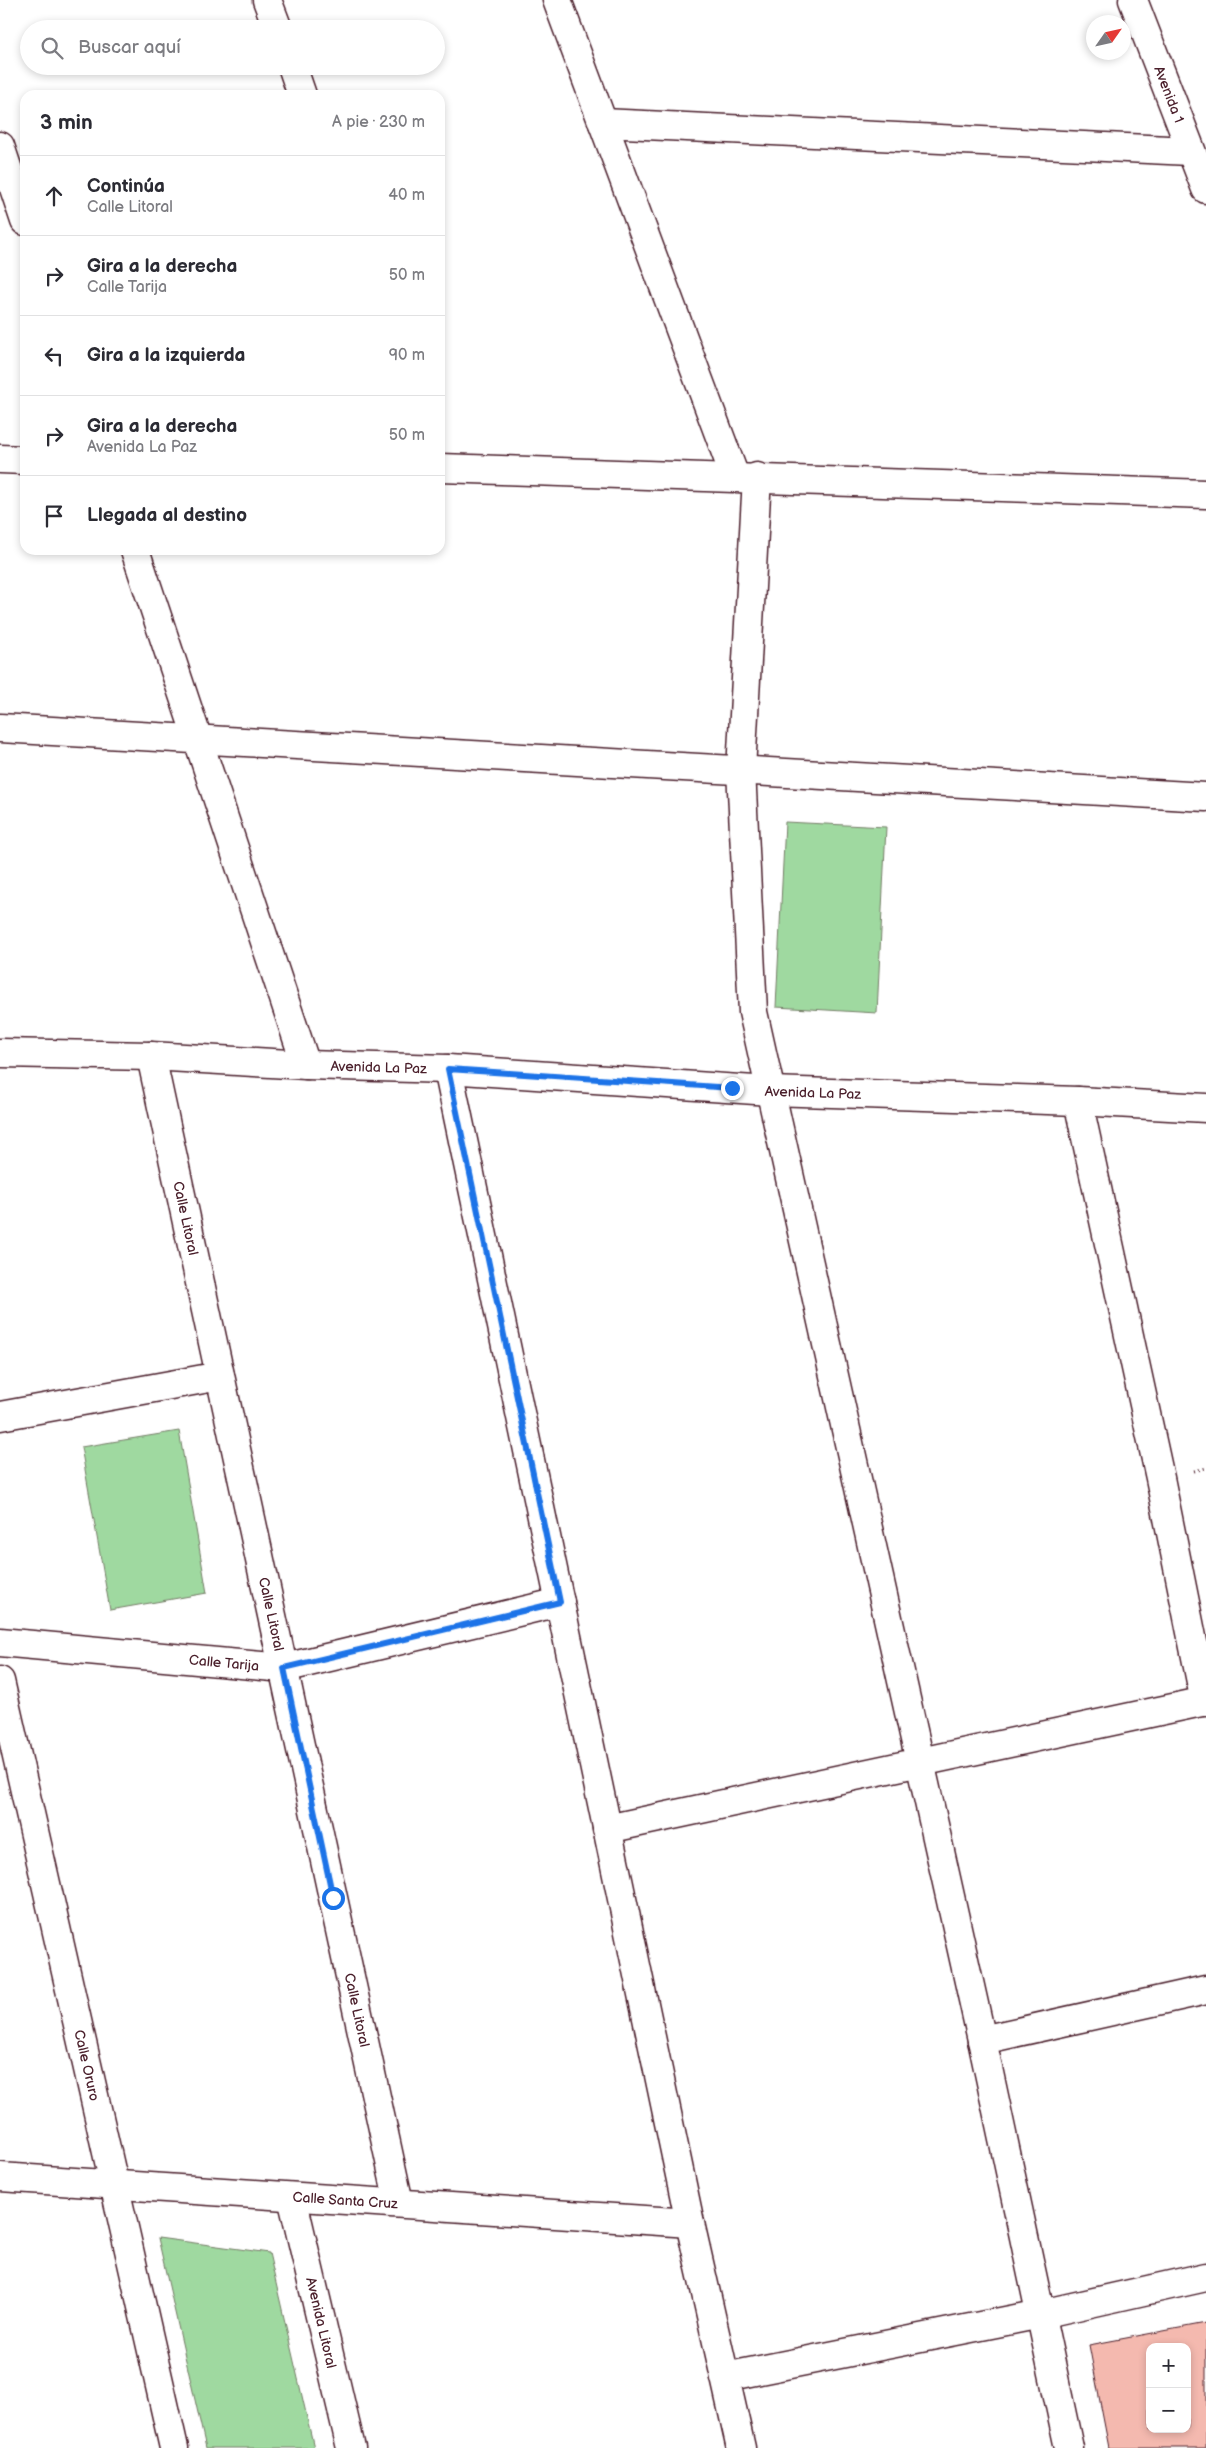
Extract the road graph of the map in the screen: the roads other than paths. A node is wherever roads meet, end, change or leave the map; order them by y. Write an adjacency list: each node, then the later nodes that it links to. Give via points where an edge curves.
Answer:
1 (267, 0): 4 (street)
2 (557, 0): 7 (street)
3 (1133, 0): 8 (street, Avenida 1)
4 (275, 20)
5 (295, 75): 6 (street)
6 (300, 90)
7 (603, 123): 8 (street); 15 (street)
8 (1190, 152): 10 (street, Avenida 1)
9 (1, 154): 11 (street)
10 (1206, 189)
11 (20, 207)
12 (0, 459): 13 (street)
13 (20, 460)
14 (445, 468): 15 (street)
15 (746, 477): 16 (street); 20 (street)
16 (1206, 494)
17 (137, 555): 19 (street)
18 (0, 728): 19 (street)
19 (198, 739): 20 (street); 24 (street)
20 (741, 770): 21 (street); 26 (street, via 752,1012)
21 (1206, 797)
22 (0, 1053): 23 (street, Avenida La Paz)
23 (151, 1056): 24 (street, Avenida La Paz); 29 (street, Calle Litoral)
24 (306, 1064): 25 (street, Avenida La Paz)
25 (448, 1069): 26 (street, Avenida La Paz); 31 (street)
26 (770, 1091): 27 (street, Avenida La Paz); 36 (street)
27 (1078, 1101): 28 (street, Avenida La Paz); 35 (street)
28 (1206, 1108)
29 (220, 1376): 30 (street); 33 (street, Calle Litoral)
30 (0, 1416)
31 (560, 1602): 33 (street, Calle Tarija); 37 (street)
32 (0, 1642): 33 (street, Calle Tarija)
33 (284, 1668): 43 (street, Calle Litoral)
34 (0, 1681): 41 (street, Calle Oruro)
35 (1206, 1701): 36 (street)
36 (921, 1762): 37 (street); 39 (street)
37 (607, 1829): 44 (street)
38 (1206, 1990): 39 (street)
39 (982, 2040): 46 (street)
40 (0, 2177): 41 (street, Calle Santa Cruz)
41 (114, 2184): 42 (street, Calle Santa Cruz); 48 (street, Calle Oruro)
42 (292, 2197): 43 (street, Calle Santa Cruz); 49 (street, Avenida Litoral)
43 (399, 2203): 44 (street, Calle Santa Cruz)
44 (690, 2223): 47 (street)
45 (1206, 2278): 46 (street)
46 (1040, 2314): 47 (street); 51 (street)
47 (725, 2377): 50 (street)
48 (174, 2448)
49 (351, 2448)
50 (741, 2448)
51 (1069, 2448)

